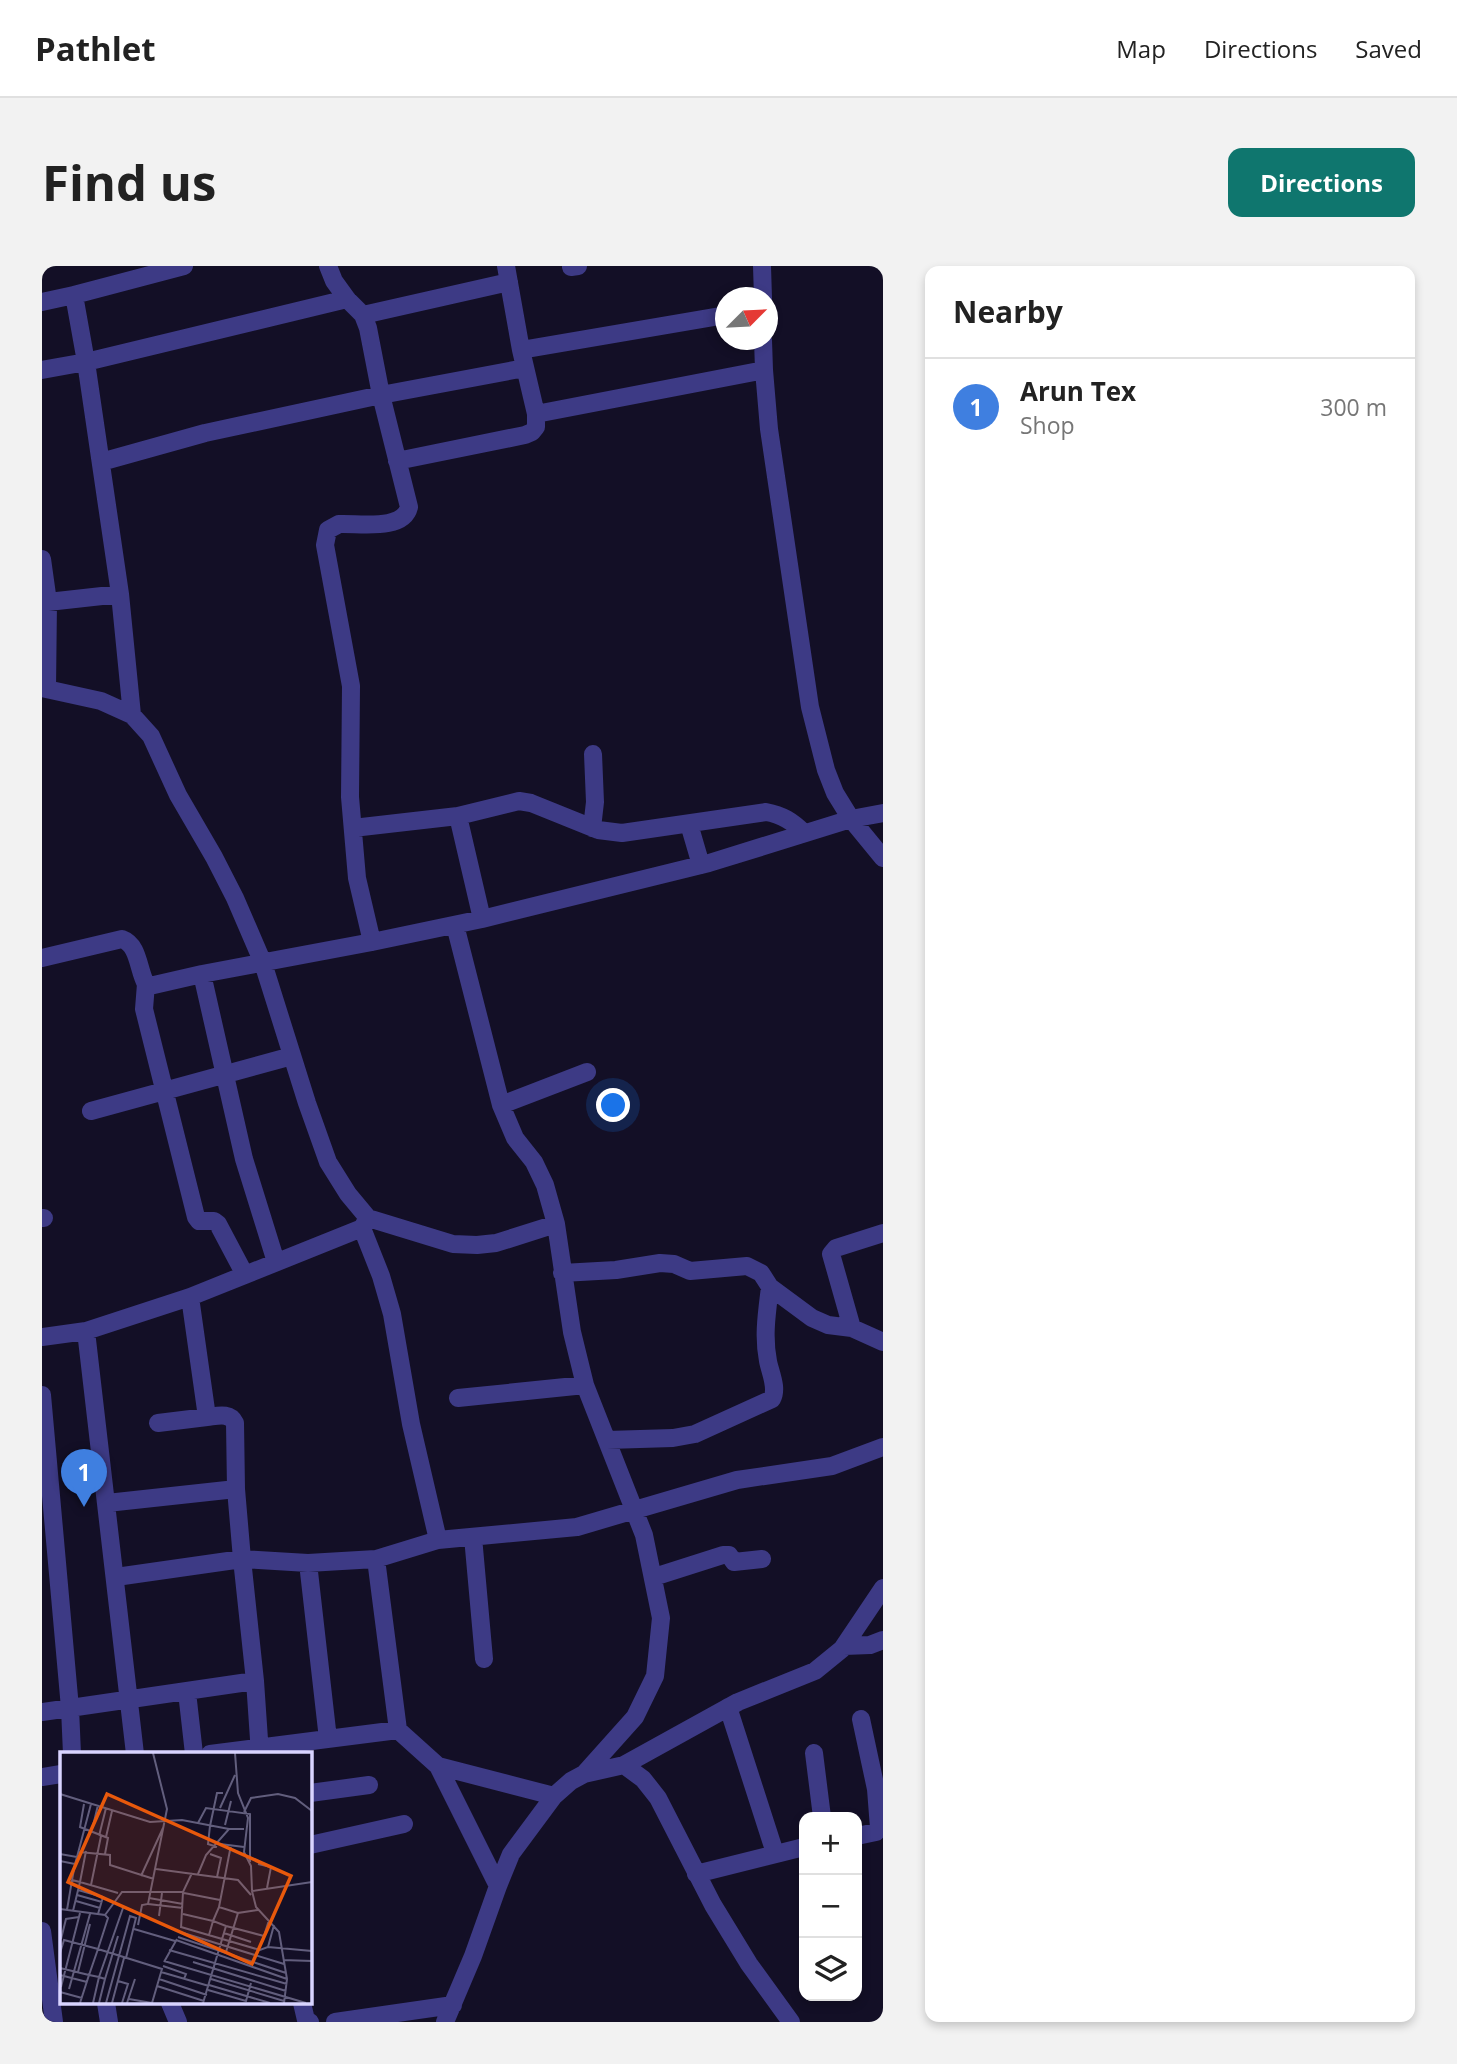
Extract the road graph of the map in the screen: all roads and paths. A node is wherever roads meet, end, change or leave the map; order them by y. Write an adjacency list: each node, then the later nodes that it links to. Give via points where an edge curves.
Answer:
1 (184, 266): 6 (street)
2 (328, 266): 7 (street)
3 (762, 266): 5 (street)
4 (507, 274): 9 (street); 12 (street)
5 (763, 287)
6 (74, 295): 8 (street); 13 (street)
7 (347, 299): 9 (street); 13 (street)
8 (42, 302)
9 (363, 315): 16 (street)
10 (715, 317): 12 (street)
11 (763, 350): 15 (street)
12 (523, 359): 16 (street); 17 (street)
13 (86, 362): 14 (street); 19 (street)
14 (42, 370)
15 (764, 370): 17 (street); 28 (street, via 810,707 826,770)
16 (381, 395): 18 (street); 19 (street, via 205,433)
17 (536, 414): 18 (street, via 536,427 525,435)
18 (397, 461): 30 (street, via 408,514 394,523 340,524 328,530 325,545 351,686)
19 (101, 462): 21 (street)
20 (42, 559): 22 (street)
21 (120, 594): 22 (street); 24 (street)
22 (45, 603): 23 (street)
23 (45, 688): 24 (street, via 101,701)
24 (132, 715): 39 (street, via 151,736 235,898)
25 (593, 754): 31 (street)
26 (883, 813): 28 (street)
27 (458, 816): 30 (street); 31 (street, via 519,801); 35 (street)
28 (851, 819): 32 (street); 33 (street)
29 (689, 824): 31 (street, via 622,834); 32 (street, via 766,812 780,815); 34 (street)
30 (353, 828): 37 (street, via 357,878)
31 (592, 828)
32 (804, 833): 34 (street)
33 (883, 858)
34 (701, 864): 35 (street)
35 (482, 919): 36 (street)
36 (455, 925): 37 (street); 46 (street)
37 (372, 942): 39 (street)
38 (42, 958): 41 (street, via 127,940)
39 (263, 963): 40 (street); 42 (street)
40 (202, 974): 41 (street); 44 (street)
41 (146, 984): 45 (street, via 144,1009)
42 (292, 1056): 44 (street); 48 (street, via 328,1162)
43 (587, 1072): 46 (street)
44 (224, 1075): 45 (street); 51 (street)
45 (164, 1092): 47 (street); 53 (street, via 197,1217 218,1224)
46 (501, 1105): 49 (street, via 515,1138 545,1185)
47 (91, 1111)
48 (365, 1223): 49 (street, via 453,1244 477,1245); 51 (street); 71 (street, via 392,1314)
49 (556, 1224): 52 (street)
50 (883, 1233): 56 (street, via 836,1248 831,1254)
51 (276, 1262): 53 (street)
52 (562, 1273): 54 (street, via 660,1263 690,1271 747,1266 761,1273); 60 (street)
53 (245, 1275): 55 (street)
54 (770, 1287): 56 (street, via 812,1318); 65 (street, via 765,1335 775,1393 772,1399 695,1434)
55 (190, 1297): 57 (street); 63 (street)
56 (852, 1328): 59 (street)
57 (86, 1331): 58 (street); 68 (street)
58 (42, 1337)
59 (883, 1342)
60 (585, 1385): 62 (street); 65 (street)
61 (42, 1395): 86 (street)
62 (458, 1398)
63 (207, 1417): 64 (street); 67 (street, via 228,1416 235,1423)
64 (158, 1423)
65 (607, 1440): 69 (street)
66 (883, 1447): 69 (street, via 832,1466 737,1480)
67 (236, 1489): 68 (street); 72 (street)
68 (107, 1503): 76 (street)
69 (634, 1512): 70 (street, via 577,1527); 77 (street)
70 (473, 1537): 71 (street); 81 (street)
71 (438, 1540): 73 (street)
72 (242, 1559): 75 (street); 76 (street); 82 (street)
73 (376, 1559): 75 (street); 89 (street)
74 (762, 1559): 77 (street, via 739,1563 723,1555)
75 (308, 1563): 90 (street)
76 (116, 1577): 84 (street)
77 (654, 1577): 99 (street, via 661,1618 655,1676 635,1717)
78 (883, 1588): 80 (street)
79 (883, 1640): 80 (street)
80 (844, 1646): 85 (street, via 815,1671)
81 (484, 1659)
82 (255, 1681): 83 (street); 91 (street)
83 (187, 1692): 84 (street); 94 (street)
84 (129, 1700): 86 (street); 93 (street)
85 (728, 1707): 96 (street); 109 (street)
86 (70, 1708): 87 (street); 92 (street)
87 (42, 1712)
88 (861, 1719): 106 (street, via 876,1788 879,1828)
89 (398, 1730): 90 (street); 97 (street)
90 (328, 1738): 91 (street)
91 (259, 1751)
92 (72, 1752)
93 (135, 1752)
94 (194, 1752)
95 (814, 1753): 104 (street)
96 (624, 1765): 99 (street); 110 (street, via 659,1798)
97 (438, 1766): 103 (street); 111 (street)
98 (60, 1774): 100 (street)
99 (583, 1774): 103 (street)
100 (42, 1777)
101 (369, 1785): 102 (street)
102 (312, 1793)
103 (554, 1796): 111 (street, via 511,1854)
104 (821, 1812)
105 (404, 1824): 107 (street)
106 (862, 1835)
107 (312, 1845)
108 (799, 1848): 109 (street)
109 (775, 1853): 110 (street)
110 (696, 1874): 117 (street, via 749,1964)
111 (498, 1886): 116 (street)
112 (42, 1931): 118 (street)
113 (106, 2004): 119 (street)
114 (170, 2004): 120 (street)
115 (302, 2004): 121 (street)
116 (453, 2005): 122 (street); 123 (street)
117 (787, 2017)
118 (54, 2022)
119 (108, 2022)
120 (178, 2022)
121 (310, 2022)
122 (335, 2022)
123 (445, 2022)

